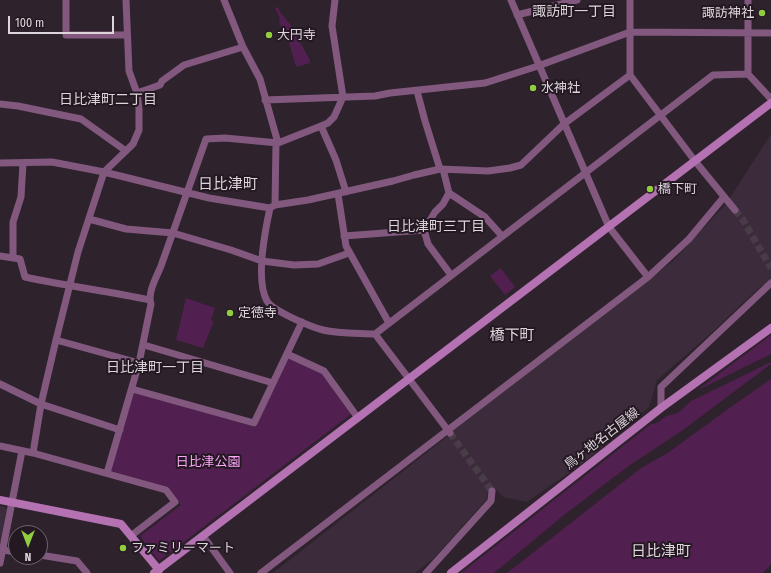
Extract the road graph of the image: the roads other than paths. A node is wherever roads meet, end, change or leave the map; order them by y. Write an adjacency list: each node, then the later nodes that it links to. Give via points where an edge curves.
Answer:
1 (66, 0): 13 (street, via 66,35)
2 (126, 0): 13 (street)
3 (224, 0): 14 (street)
4 (335, 0): 20 (street, via 332,26)
5 (511, 0): 9 (street)
6 (577, 0): 9 (street)
7 (630, 0): 10 (street)
8 (748, 0): 11 (street)
9 (517, 15): 15 (street)
10 (630, 32): 11 (street); 15 (street); 17 (street)
11 (748, 33): 12 (street); 16 (street)
12 (771, 33)
13 (127, 35): 19 (street, via 129,71)
14 (243, 47): 19 (street, via 184,65 160,85); 22 (street, via 260,79)
15 (538, 66): 18 (street, via 485,83); 26 (street)
16 (748, 74): 21 (street); 25 (street, via 713,75)
17 (630, 75): 25 (street); 26 (street)
18 (418, 91): 20 (street); 33 (street)
19 (137, 93): 29 (street, via 139,130 133,144)
20 (343, 97): 22 (street); 27 (street, via 334,117)
21 (771, 99)
22 (265, 100): 28 (street)
23 (0, 104): 29 (street, via 81,119)
24 (771, 104): 30 (street)
25 (660, 115): 30 (street); 35 (street)
26 (564, 124): 33 (street, via 520,165 488,171); 35 (street)
27 (321, 126): 28 (street); 37 (street)
28 (277, 142): 36 (street, via 206,139); 41 (street)
29 (126, 151): 34 (street)
30 (695, 161): 40 (street); 44 (street)
31 (0, 163): 32 (street)
32 (23, 163): 34 (street, via 52,162); 51 (street, via 20,197 12,222)
33 (441, 169): 37 (street); 39 (street)
34 (104, 172): 36 (street); 43 (street)
35 (585, 173): 44 (street); 48 (street)
36 (188, 192): 41 (street, via 209,198); 46 (street)
37 (346, 192): 38 (street)
38 (338, 194): 41 (street); 47 (street)
39 (449, 194): 45 (street); 48 (street, via 485,217)
40 (724, 197): 42 (street); 54 (street, via 689,240)
41 (273, 206): 52 (street, via 264,239)
42 (735, 210)
43 (89, 219): 46 (street, via 126,228); 56 (street)
44 (609, 227): 54 (street); 66 (street)
45 (424, 230): 47 (street); 53 (street, via 428,244)
46 (173, 233): 52 (street); 57 (street, via 154,282)
47 (344, 236): 49 (street)
48 (502, 236): 53 (street)
49 (349, 253): 52 (street, via 318,264 294,265); 59 (street)
50 (0, 256): 51 (street)
51 (13, 258): 56 (street, via 20,259 24,276)
52 (262, 261): 58 (street, via 262,288 267,302 280,312)
53 (451, 275): 59 (street)
54 (648, 277): 74 (street)
55 (771, 283): 71 (street, via 662,387)
56 (70, 285): 57 (street); 62 (street)
57 (150, 300): 63 (street)
58 (302, 322): 61 (street, via 323,330); 64 (street)
59 (389, 323): 61 (street)
60 (771, 328): 71 (street, 鳥ヶ地名古屋線)
61 (375, 334): 66 (street)
62 (56, 340): 65 (street); 70 (street)
63 (144, 345): 65 (street); 67 (street)
64 (287, 354): 67 (street); 72 (street, via 324,371)
65 (139, 363): 69 (street)
66 (409, 380): 72 (street); 74 (street)
67 (273, 383): 69 (street, via 254,423)
68 (0, 384): 70 (street)
69 (132, 389): 73 (street)
70 (41, 404): 73 (street); 77 (street)
71 (661, 408): 93 (street, 鳥ヶ地名古屋線)
72 (358, 418): 83 (street)
73 (120, 430): 78 (street)
74 (449, 431): 91 (street)
75 (0, 446): 76 (street)
76 (22, 451): 77 (street); 81 (street)
77 (33, 453): 78 (street)
78 (107, 473): 82 (street, via 166,490 175,502)
79 (492, 491): 92 (street, via 491,501)
80 (0, 500): 81 (street)
81 (12, 502): 82 (street, via 118,522); 84 (street)
82 (132, 535): 88 (street)
83 (203, 536): 88 (street); 90 (street)
84 (2, 550): 85 (street); 87 (street)
85 (8, 551)
86 (48, 556): 89 (street, via 78,561)
87 (0, 563)
88 (156, 571)
89 (87, 573)
90 (230, 573)
91 (261, 573)
92 (426, 573)
93 (451, 573)

